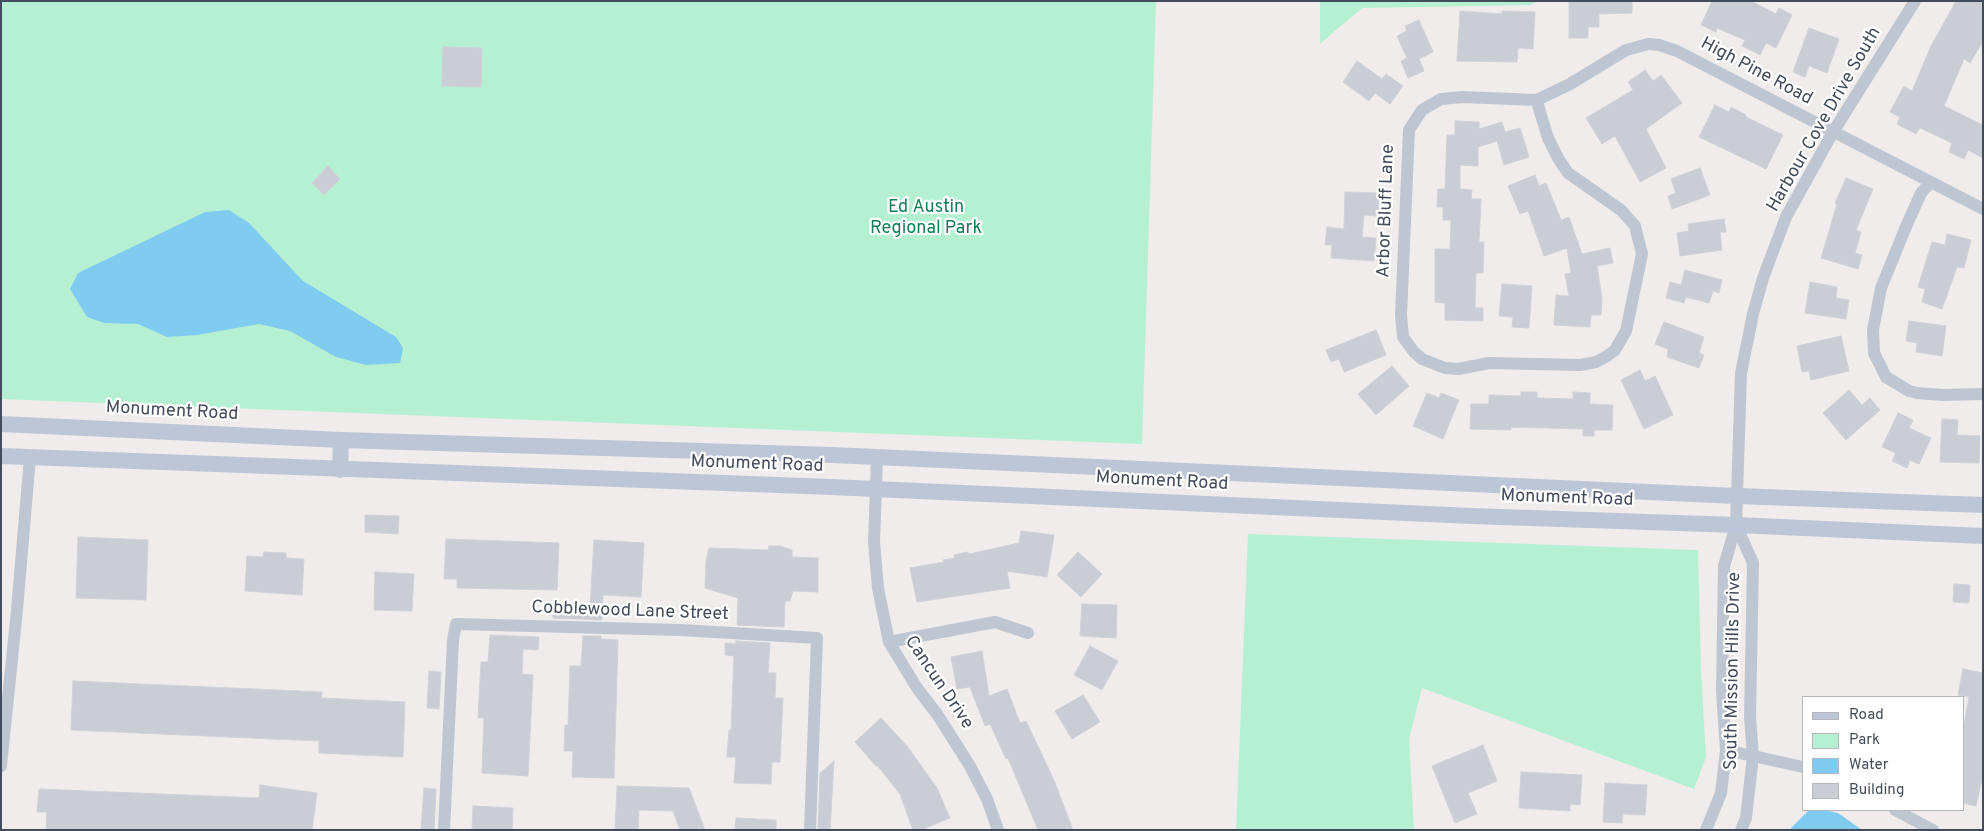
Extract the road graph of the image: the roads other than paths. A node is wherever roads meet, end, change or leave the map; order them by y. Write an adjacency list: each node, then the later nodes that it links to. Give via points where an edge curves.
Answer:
1 (1915, 1): 3 (street, Harbour Cove Drive South)
2 (1538, 100): 2 (street, Arbor Bluff Lane, via 1548,138 1568,173 1621,210 1635,226 1642,254 1626,331 1615,350 1596,362 1580,365 1490,363 1458,369 1444,368 1422,359 1404,336 1401,315 1409,130 1422,110 1441,99); 3 (street, High Pine Road, via 1626,50 1648,44 1659,45 1677,51)
3 (1833, 132): 4 (street, High Pine Road); 14 (street, Harbour Cove Drive South, via 1786,217 1753,314 1741,373)
4 (1930, 183): 5 (street, High Pine Road); 6 (street, via 1921,193 1882,288 1873,330 1874,353 1886,377 1909,391)
5 (1983, 209)
6 (1983, 394)
7 (1, 424): 8 (street, Monument Road)
8 (341, 440): 11 (street, Monument Road); 12 (street)
9 (1, 456): 10 (street, Monument Road)
10 (30, 457): 12 (street, Monument Road); 22 (street)
11 (877, 458): 13 (street, Cancun Drive); 14 (street, Monument Road)
12 (340, 470): 13 (street, Monument Road)
13 (875, 490): 16 (street, Monument Road); 19 (street, Cancun Drive, via 877,580)
14 (1737, 496): 15 (street, Monument Road); 16 (street, Harbour Cove Drive South)
15 (1983, 505)
16 (1736, 525): 17 (street, Monument Road); 20 (street, South Mission Hills Drive, via 1724,566 1722,691); 21 (street, South Mission Hills Drive, via 1753,563 1750,716)
17 (1983, 536)
18 (1028, 633): 19 (street, via 995,622)
19 (889, 642): 28 (street, Cancun Drive, via 970,766)
20 (1726, 750): 21 (street); 29 (street, South Mission Hills Drive, via 1720,793)
21 (1753, 756): 23 (street); 30 (street, South Mission Hills Drive, via 1746,818)
22 (1, 766)
23 (1802, 767)
24 (1897, 811): 25 (street)
25 (1924, 828)
26 (444, 830): 27 (street, Cobblewood Lane Street, via 452,640 456,624 680,630 817,638)
27 (810, 830)
28 (998, 830)
29 (1706, 830)
30 (1741, 830)

